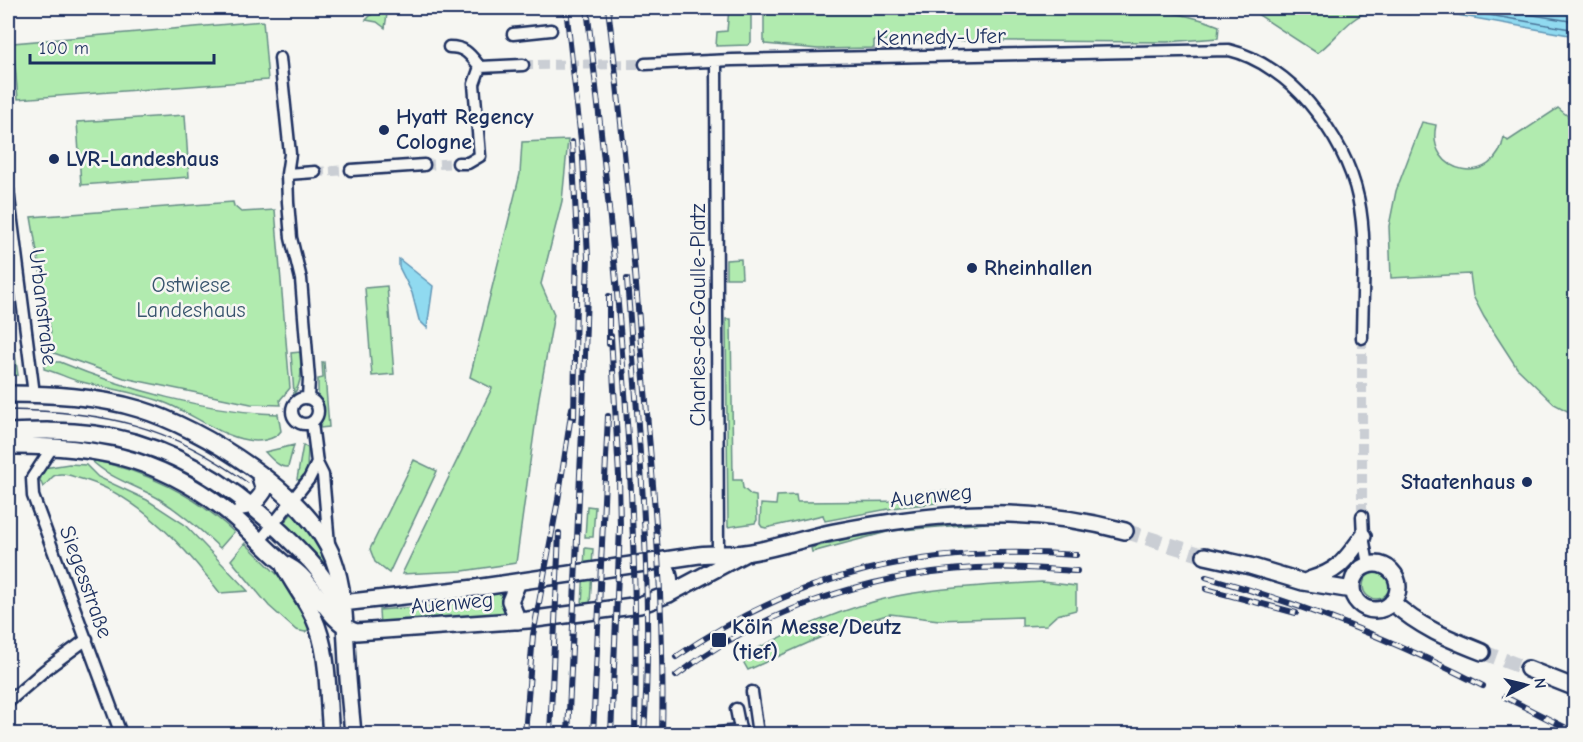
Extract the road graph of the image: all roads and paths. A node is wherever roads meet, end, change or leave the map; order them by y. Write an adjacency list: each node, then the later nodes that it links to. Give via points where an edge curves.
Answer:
1 (551, 30): 2 (street)
2 (513, 34)
3 (448, 47): 8 (street, via 468,51)
4 (280, 58): 13 (street, via 290,154)
5 (716, 61): 6 (street, Kennedy-Ufer); 15 (street, Kennedy-Ufer, via 1237,52 1298,90 1344,154 1364,225); 34 (street, Charles-de-Gaulle-Platz)
6 (645, 64)
7 (523, 65): 8 (street)
8 (480, 67): 9 (street, via 474,84 480,156 468,163)
9 (458, 163)
10 (424, 165): 11 (street)
11 (351, 170)
12 (315, 172): 13 (street)
13 (287, 174): 18 (street, via 291,238 301,279)
14 (8, 190): 17 (street, Urbanstraße)
15 (1362, 338)
16 (8, 394): 17 (street)
17 (34, 394): 24 (street, via 97,399 140,409 187,428)
18 (308, 398): 19 (street, via 316,403 318,412); 19 (street, via 295,403 292,415 299,423)
19 (312, 423): 23 (street)
20 (8, 432): 26 (street, via 96,434 161,452 202,471)
21 (8, 446): 22 (street)
22 (53, 446): 27 (street, via 105,452 148,465); 49 (street, Siegesstraße, via 32,478 33,496)
23 (317, 463): 25 (street); 33 (street, via 323,475)
24 (259, 473): 25 (street); 26 (street, via 264,491)
25 (291, 501): 29 (street); 33 (street, via 316,528)
26 (250, 506): 27 (street); 29 (street)
27 (224, 508): 32 (street)
28 (1362, 516): 31 (street)
29 (273, 524): 32 (street); 46 (street, via 311,562)
30 (1125, 531): 35 (street, Auenweg, via 1035,514 972,513 834,532)
31 (1363, 536): 39 (street); 42 (street, via 1329,574)
32 (260, 541): 38 (street)
33 (330, 551): 46 (street)
34 (719, 553): 35 (street, Auenweg); 37 (street, Auenweg); 40 (street, Charles-de-Gaulle-Platz)
35 (744, 554): 40 (street, Auenweg)
36 (1205, 556): 42 (street)
37 (662, 561): 41 (street, Auenweg); 44 (street, via 671,585)
38 (281, 562): 48 (street, via 297,572); 50 (street, via 313,615)
39 (1368, 565): 43 (street, via 1356,575); 45 (street, via 1382,565 1394,574 1398,584)
40 (717, 570): 44 (street, Auenweg)
41 (518, 582): 46 (street, Auenweg); 47 (street, via 510,601)
42 (1303, 582): 43 (street)
43 (1352, 590): 45 (street, via 1365,608 1380,609)
44 (669, 594): 47 (street, Auenweg, via 640,605)
45 (1392, 602): 51 (street, via 1438,635)
46 (342, 603): 48 (street)
47 (518, 621): 48 (street, Auenweg, via 371,633 356,632)
48 (339, 623): 50 (street); 60 (street)
49 (87, 639): 55 (street); 58 (street, Siegesstraße)
50 (321, 639): 59 (street)
51 (1482, 652)
52 (1528, 669): 53 (street)
53 (1575, 688)
54 (752, 692): 56 (street)
55 (8, 702)
56 (754, 708): 57 (street, via 737,711); 62 (street)
57 (741, 733): 61 (street)
58 (121, 735)
59 (331, 735)
60 (352, 735)
61 (705, 735)
62 (758, 735)

